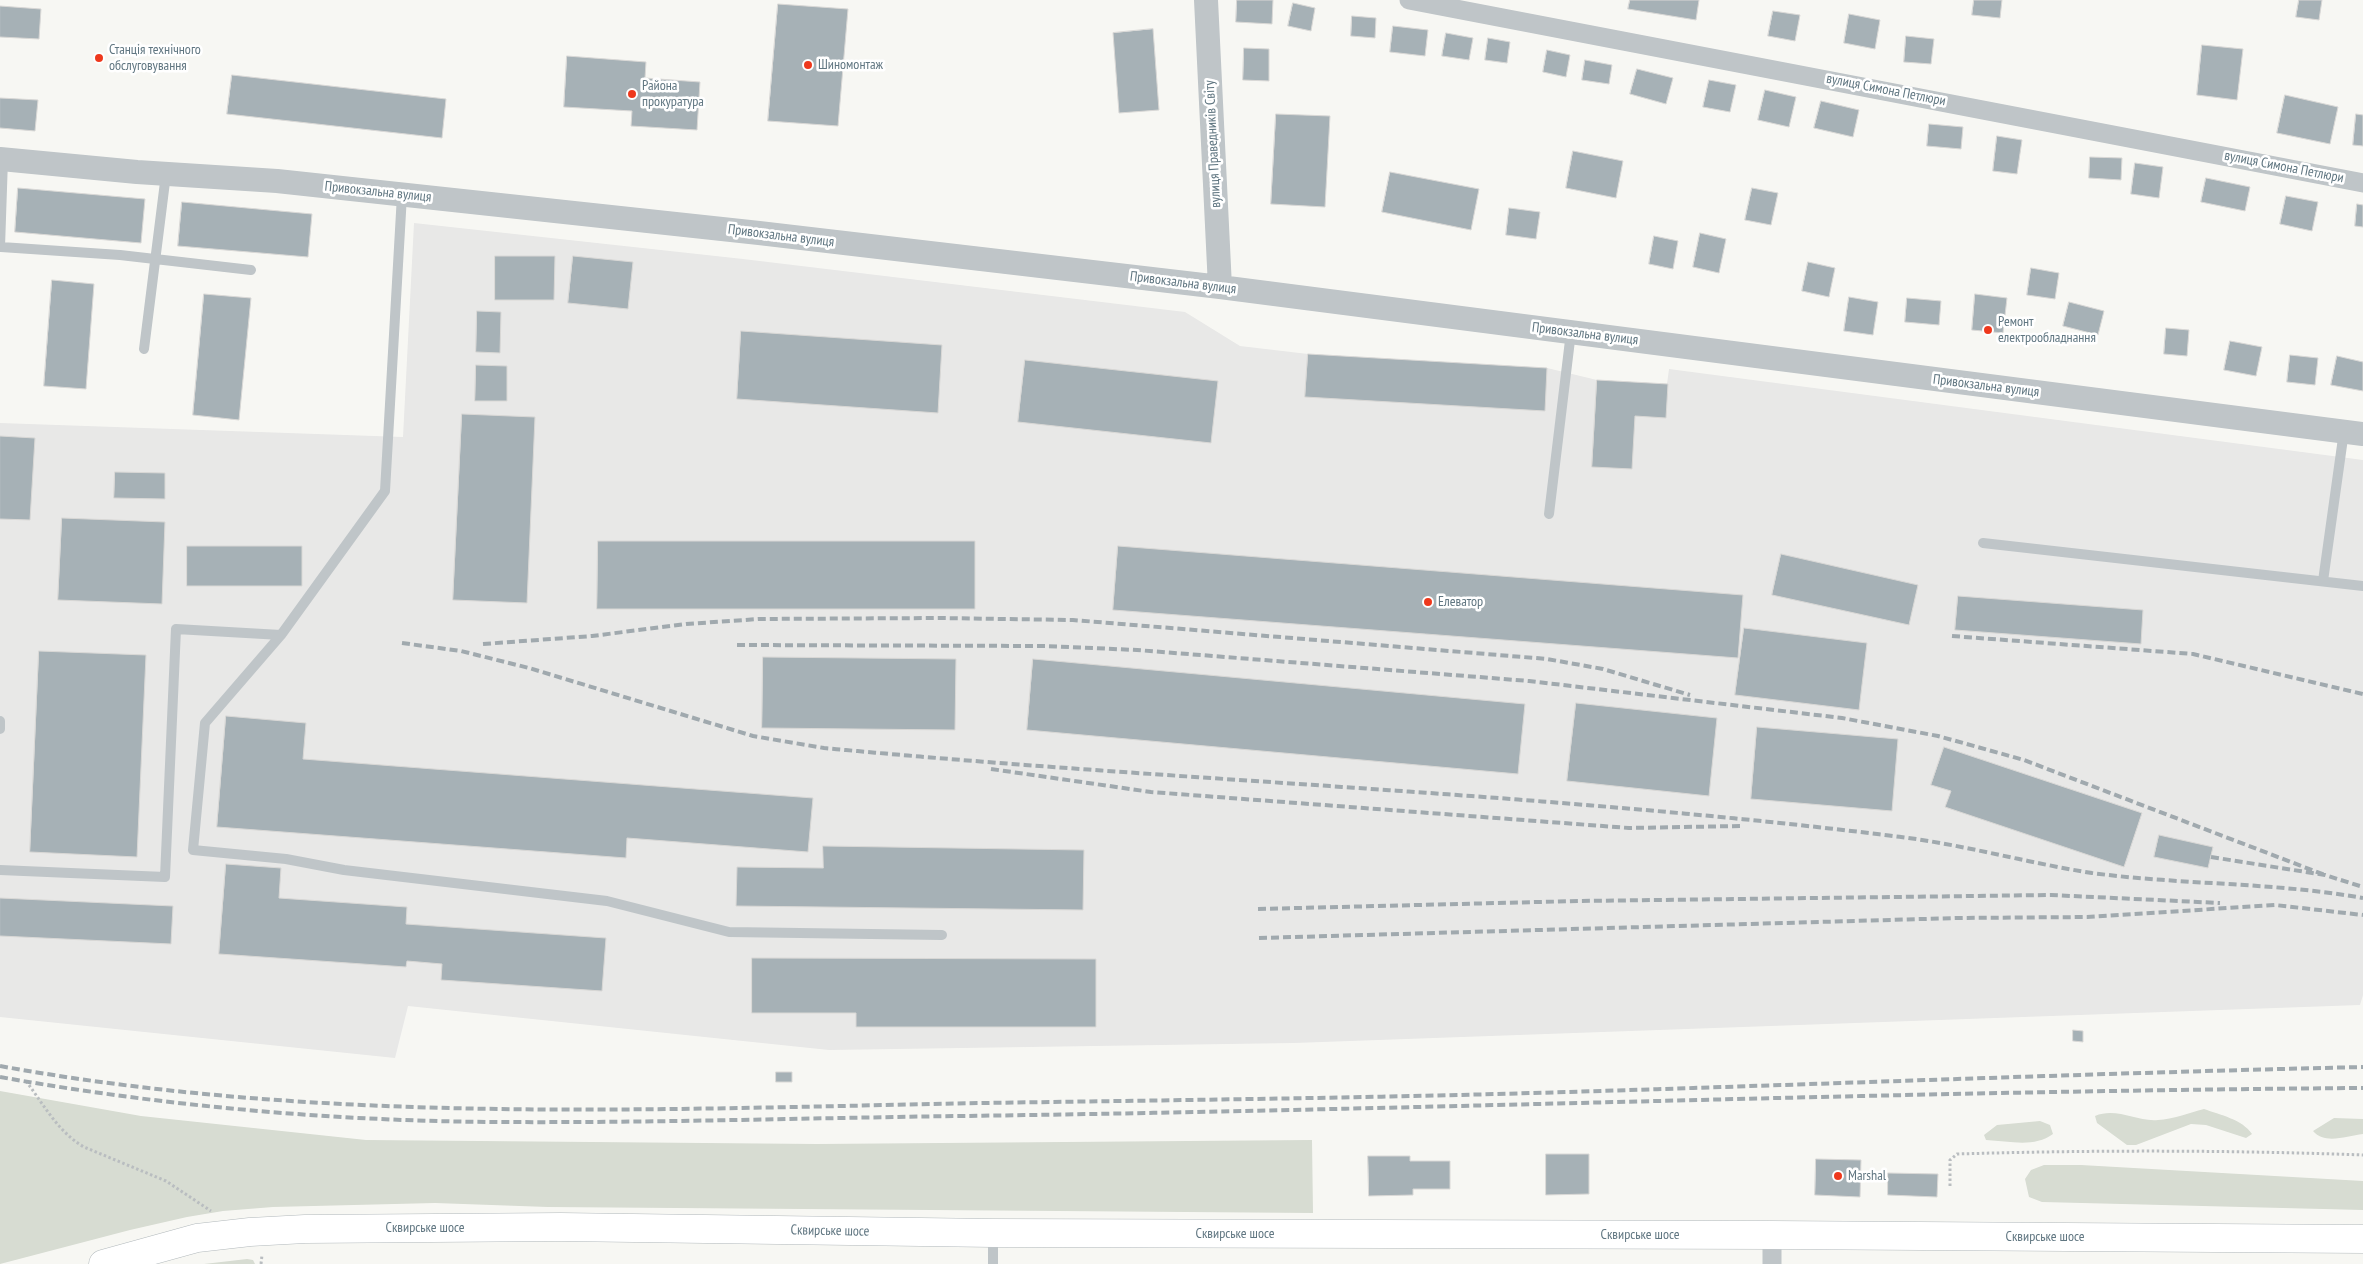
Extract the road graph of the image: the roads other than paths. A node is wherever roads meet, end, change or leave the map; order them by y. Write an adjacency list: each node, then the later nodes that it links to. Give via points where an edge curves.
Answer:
1 (1206, 0): 10 (street, вулиця Праведників Світу)
2 (1409, 0): 5 (street, вулиця Симона Петлюри)
3 (1, 159): 4 (street, Привокзальна вулиця); 7 (lane)
4 (166, 174): 6 (street, Привокзальна вулиця, via 277,181); 8 (lane)
5 (2363, 183)
6 (402, 195): 10 (street, Привокзальна вулиця); 18 (lane, via 385,491)
7 (0, 247): 8 (lane)
8 (155, 259): 9 (lane); 12 (lane)
9 (251, 270)
10 (1220, 287): 11 (street, Привокзальна вулиця)
11 (1572, 332): 13 (street, Привокзальна вулиця); 14 (lane)
12 (144, 349)
13 (2353, 433): 16 (lane)
14 (1549, 514)
15 (1983, 543): 16 (lane)
16 (2323, 581): 17 (lane)
17 (2363, 586)
18 (281, 635): 21 (lane, via 176,629 165,877); 22 (lane, via 205,723 193,850 607,901 729,932)
19 (0, 721): 20 (lane)
20 (0, 729)
21 (0, 870)
22 (942, 935)
23 (994, 1234): 24 (main road, Сквирське шосе); 26 (main road, Сквирське шосе, via 561,1227 305,1229 197,1238); 27 (lane)
24 (1772, 1235): 25 (main road, Сквирське шосе); 28 (street)
25 (2363, 1239)
26 (107, 1263)
27 (993, 1264)
28 (1772, 1264)

